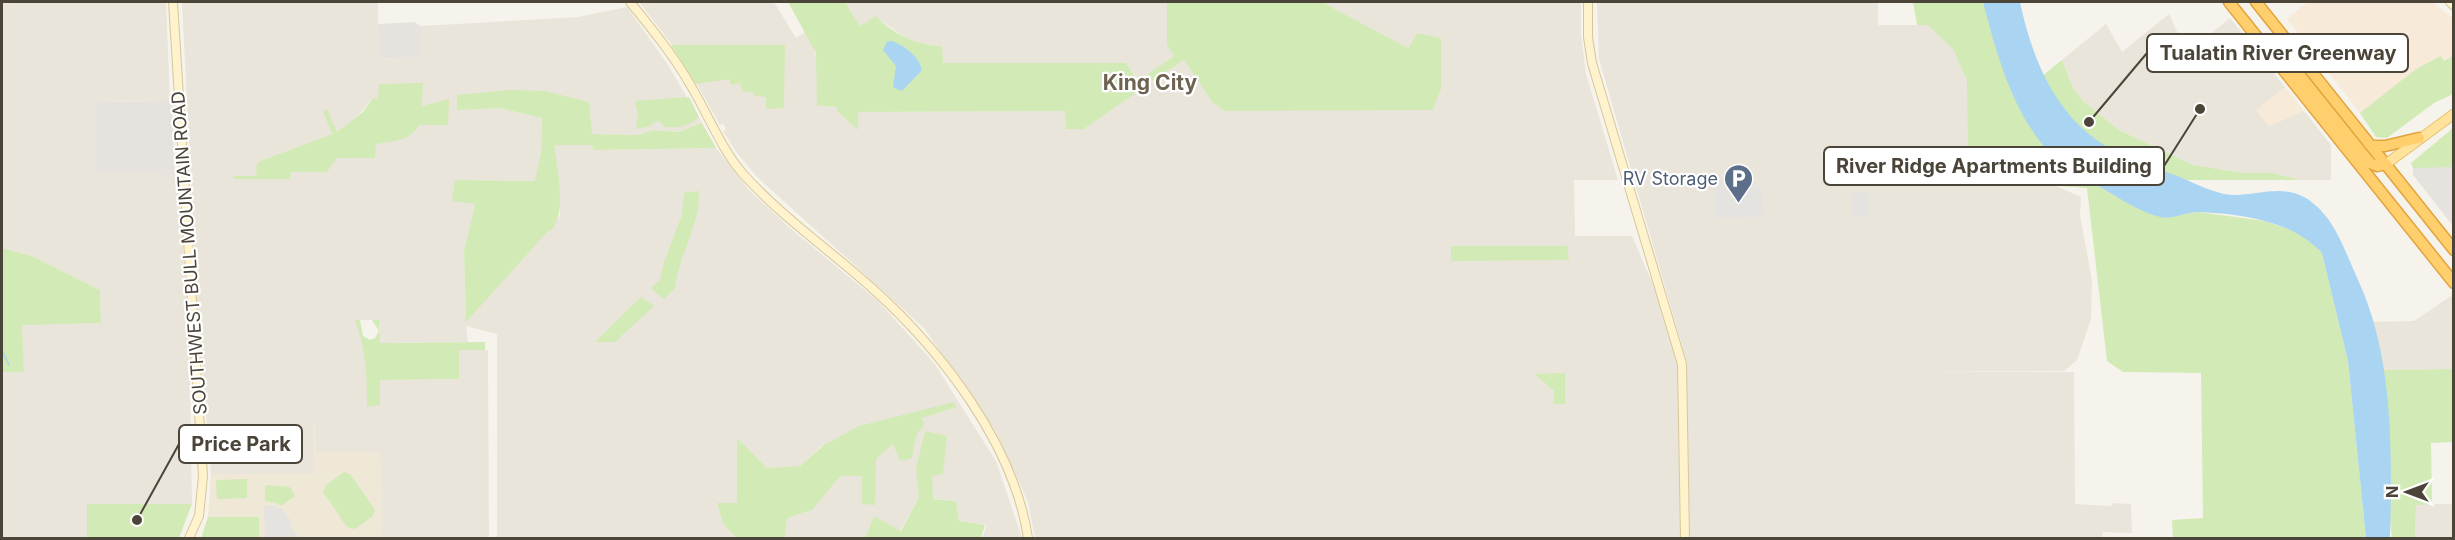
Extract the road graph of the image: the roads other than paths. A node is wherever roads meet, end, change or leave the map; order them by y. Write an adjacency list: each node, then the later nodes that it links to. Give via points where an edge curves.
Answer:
1 (173, 2): 16 (main road, SOUTHWEST BULL MOUNTAIN ROAD, via 203,476 199,516)
2 (630, 2): 17 (main road, via 676,61 723,146 744,174 891,305 933,351 999,451 1018,493)
3 (1587, 2): 18 (main road, via 1592,63 1682,364)
4 (2229, 2): 8 (highway)
5 (2256, 2): 11 (highway)
6 (2450, 2): 7 (main road)
7 (2454, 6)
8 (2269, 50): 12 (highway, via 2285,57 2370,163); 13 (highway)
9 (2454, 114): 10 (main road)
10 (2419, 138): 11 (highway); 12 (main road)
11 (2371, 146): 12 (highway)
12 (2386, 165): 13 (highway, via 2378,176); 14 (highway)
13 (2378, 188): 15 (highway)
14 (2454, 250)
15 (2454, 283)
16 (189, 538)
17 (1028, 538)
18 (1685, 538)

